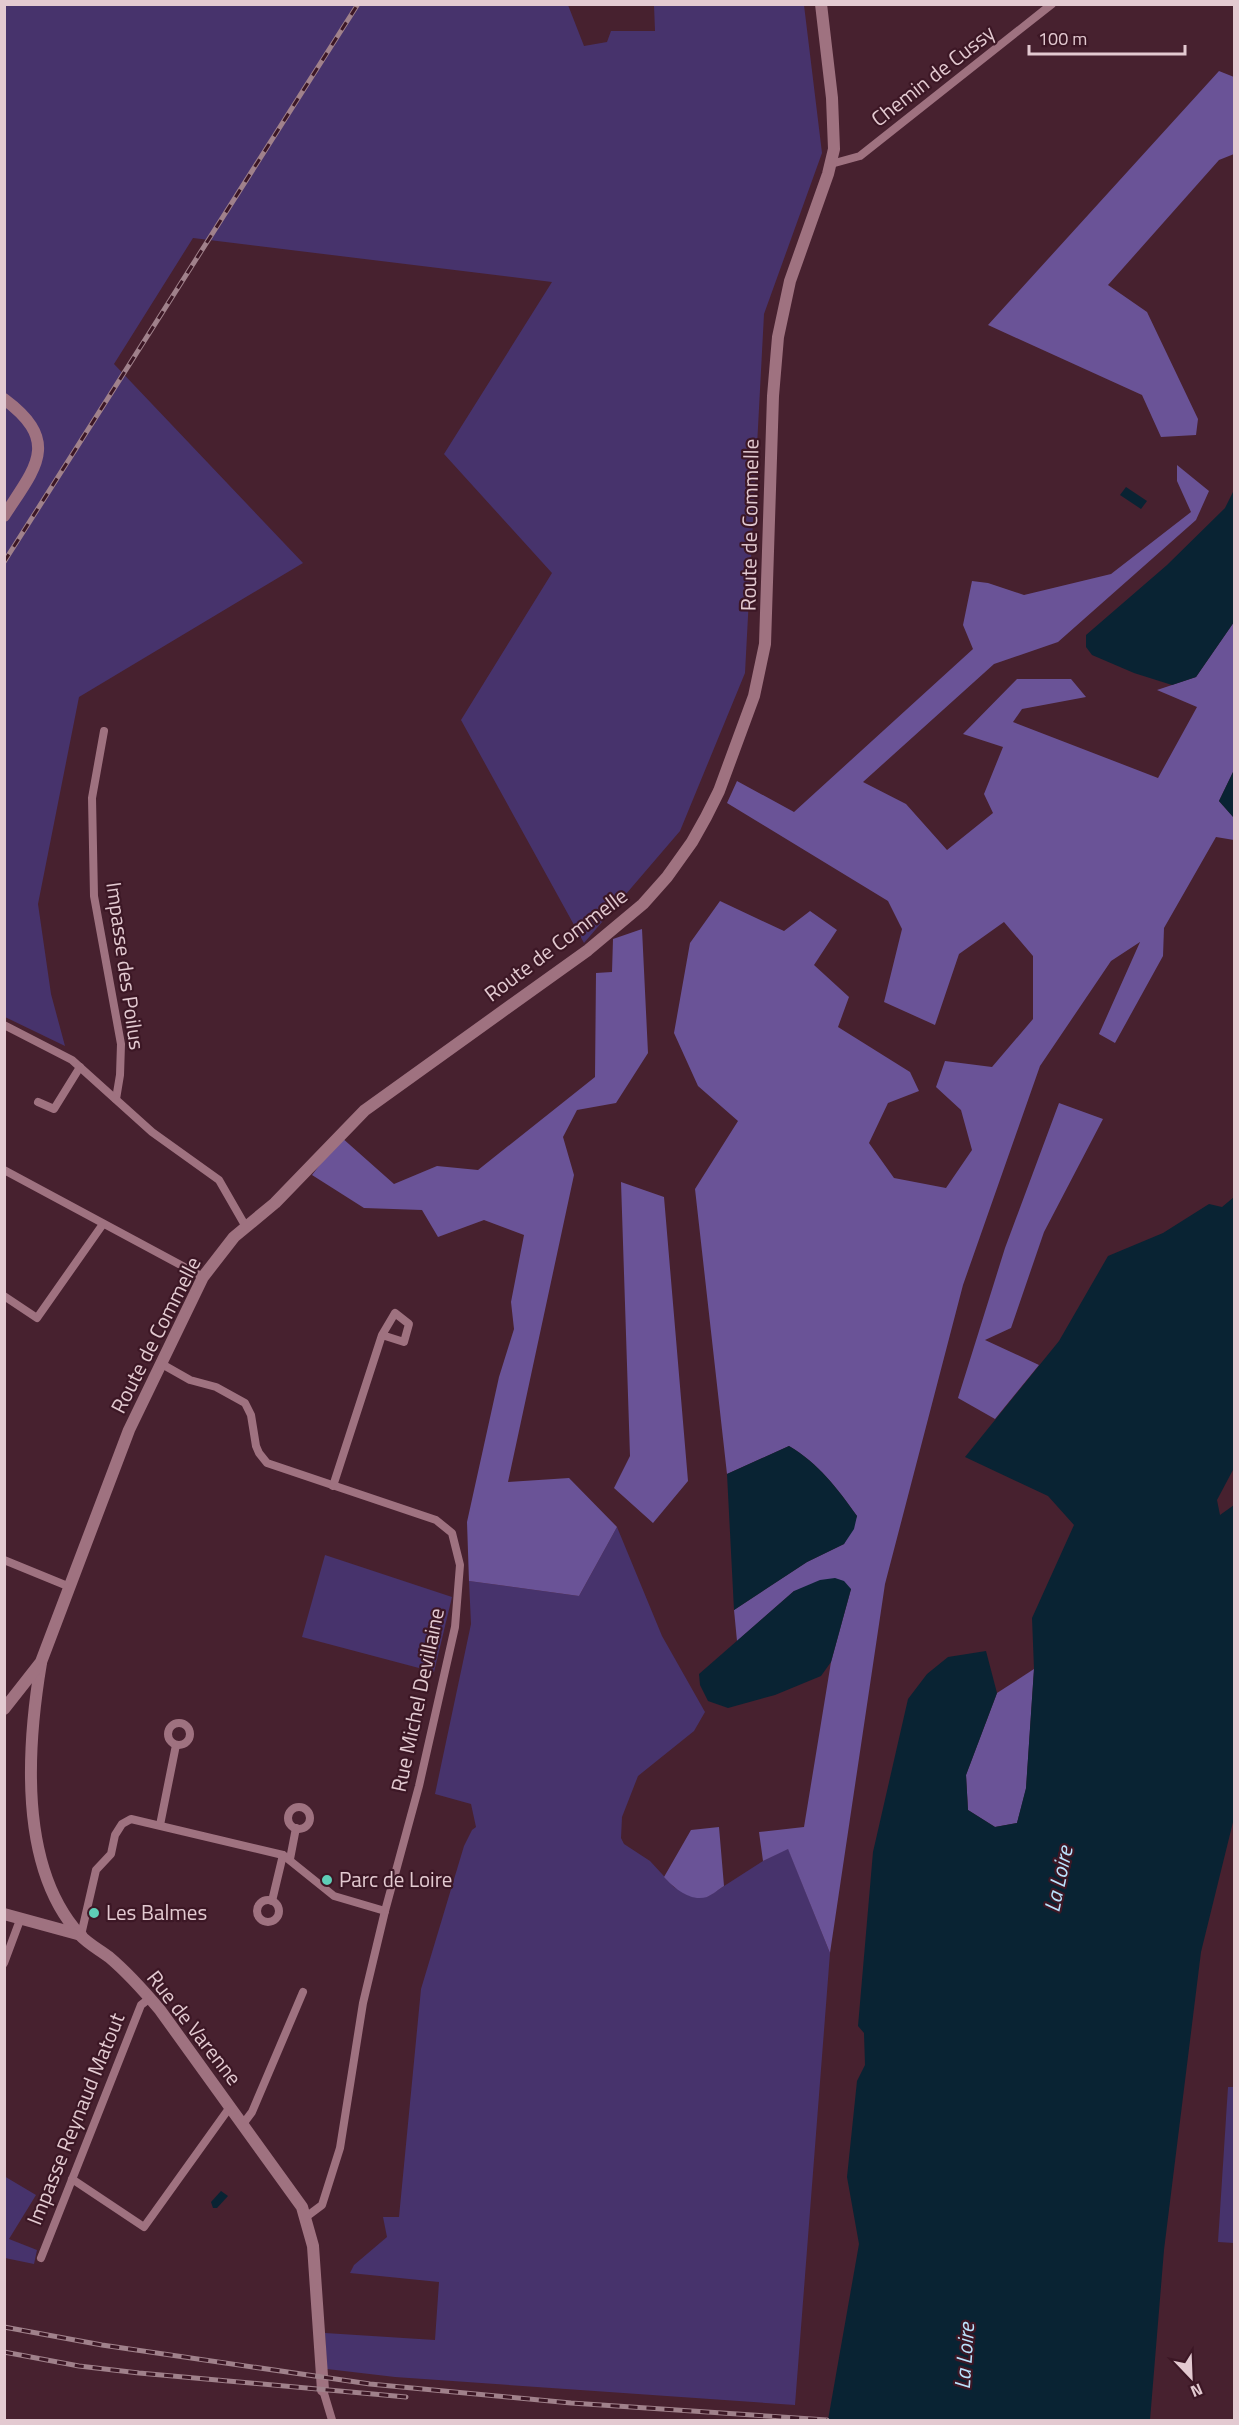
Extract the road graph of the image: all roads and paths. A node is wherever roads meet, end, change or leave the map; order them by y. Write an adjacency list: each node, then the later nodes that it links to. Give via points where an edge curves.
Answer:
1 (820, 4): 3 (street, Route de Commelle, via 834,123)
2 (1052, 4): 3 (street, Chemin de Cussy, via 860,156)
3 (831, 164): 13 (street, Route de Commelle, via 790,281 778,337 767,629 761,668 738,741 706,817 667,877 643,904 588,950 365,1110 275,1203)
4 (4, 399): 5 (street, via 30,422 39,445 34,469)
5 (4, 516)
6 (104, 731): 9 (street, Impasse des Poilus, via 92,798 94,896 122,1044)
7 (4, 1025): 8 (street)
8 (80, 1067): 9 (street); 10 (street, via 54,1109)
9 (116, 1098): 13 (street, via 152,1132 219,1180)
10 (38, 1101)
11 (4, 1170): 12 (street)
12 (103, 1224): 14 (street); 15 (street, via 37,1318)
13 (246, 1227): 14 (street, Route de Commelle)
14 (203, 1277): 17 (street, Route de Commelle)
15 (4, 1296)
16 (382, 1335): 18 (street)
17 (160, 1363): 18 (street, Rue Michel Devillaine, via 244,1403 251,1416 256,1446 267,1463); 20 (street, Route de Commelle, via 129,1430)
18 (333, 1486): 28 (street, Rue Michel Devillaine, via 436,1520 452,1533 460,1565 455,1627)
19 (4, 1560): 20 (street)
20 (69, 1587): 21 (street, Route de Commelle)
21 (41, 1662): 22 (street, Route de Commelle); 31 (street, Rue de Varenne, via 32,1743 36,1840 50,1885)
22 (4, 1709)
23 (176, 1745): 24 (street)
24 (160, 1824): 26 (street); 31 (street, via 131,1819 122,1824 111,1854 96,1870)
25 (296, 1828): 26 (street)
26 (286, 1857): 27 (street); 28 (street, via 334,1896)
27 (272, 1901)
28 (385, 1911): 38 (street, Rue Michel Devillaine, via 363,2003 340,2148 322,2205)
29 (4, 1914): 30 (street)
30 (20, 1920): 31 (street); 32 (street)
31 (81, 1935): 34 (street, Rue de Varenne)
32 (4, 1963)
33 (303, 1992): 36 (street, via 252,2112)
34 (150, 1998): 35 (street, Rue de Varenne); 37 (street, Impasse Reynaud Matout, via 141,2005)
35 (230, 2106): 36 (street, Rue de Varenne); 37 (street, via 144,2227)
36 (243, 2124): 38 (street, Rue de Varenne)
37 (72, 2179): 39 (street, Impasse Reynaud Matout)
38 (306, 2217): 40 (street, Rue de Varenne, via 313,2246)
39 (41, 2258)
40 (323, 2390): 41 (street)
41 (332, 2421)

